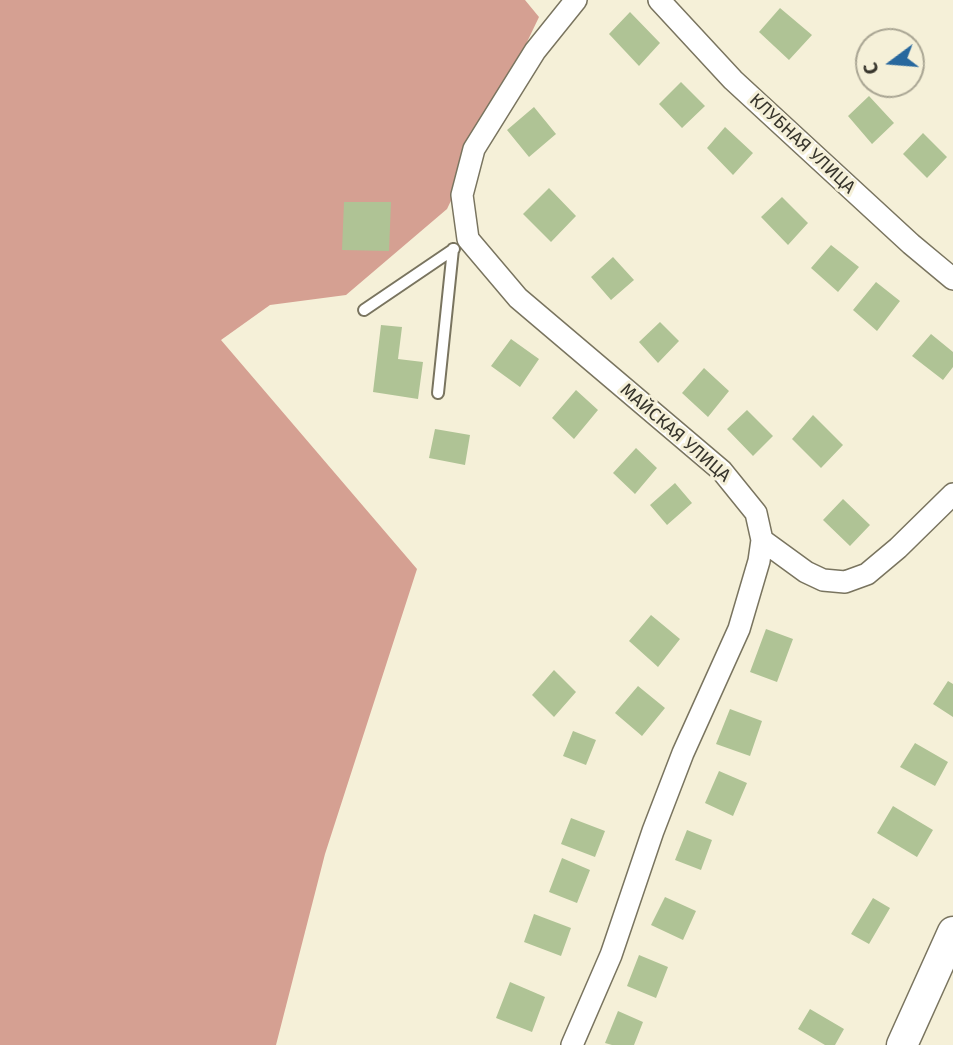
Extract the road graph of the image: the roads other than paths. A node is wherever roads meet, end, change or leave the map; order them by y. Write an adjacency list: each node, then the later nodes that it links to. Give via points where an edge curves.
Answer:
1 (576, 0): 3 (street, via 535,51 474,149 462,195)
2 (659, 0): 4 (street, КЛУБНАЯ УЛИЦА, via 733,80)
3 (461, 244): 5 (lane); 6 (lane); 8 (street, МАЙСКАЯ УЛИЦА, via 722,471 756,513)
4 (953, 279)
5 (364, 310)
6 (438, 393)
7 (953, 494): 8 (street, via 867,574 845,582 823,580 806,572)
8 (762, 540): 10 (street, МАЙСКАЯ УЛИЦА, via 738,629 683,753 611,955)
9 (951, 943): 11 (street)
10 (572, 1045)
11 (902, 1045)

